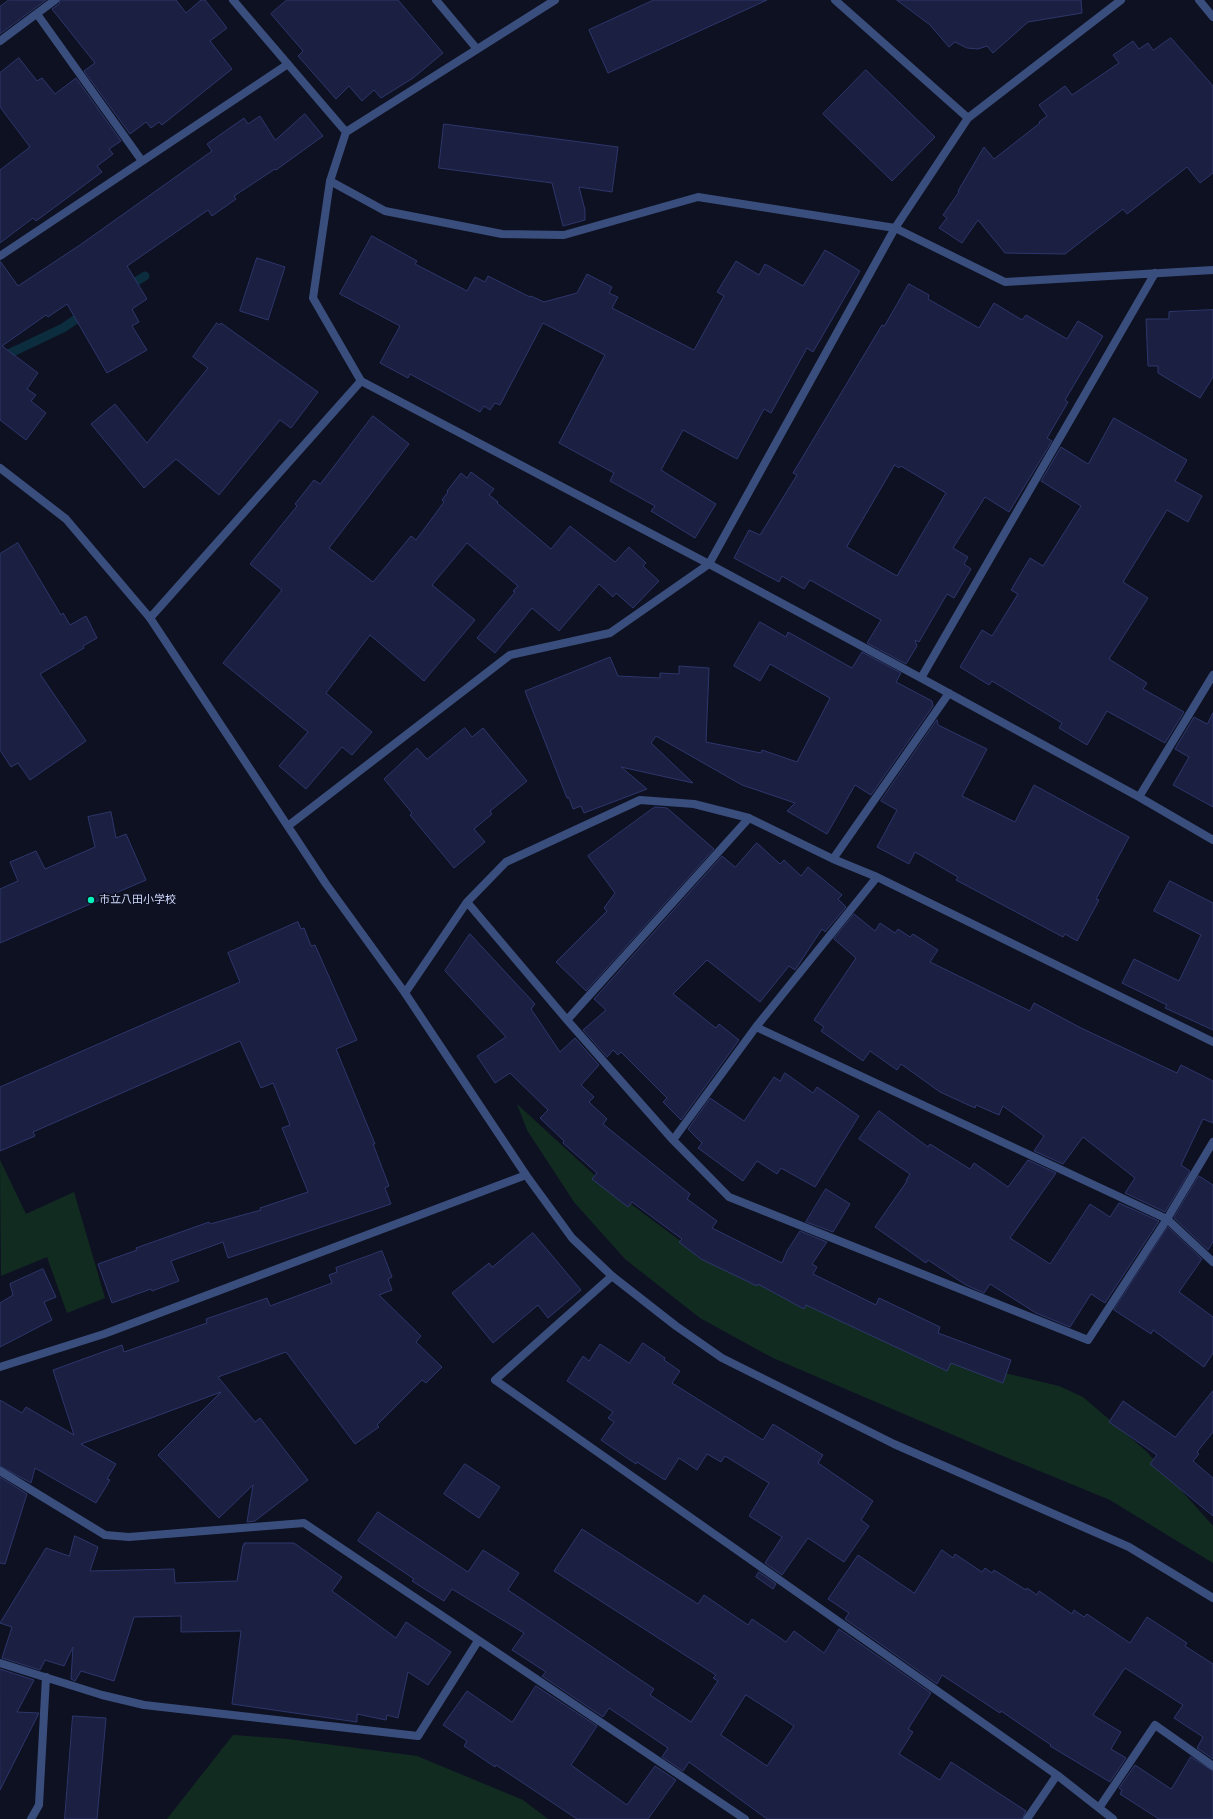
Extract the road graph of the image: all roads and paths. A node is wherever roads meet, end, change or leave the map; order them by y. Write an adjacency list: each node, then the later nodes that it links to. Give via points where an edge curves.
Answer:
1 (55, 0): 8 (street)
2 (233, 0): 12 (street)
3 (436, 0): 11 (street)
4 (555, 0): 11 (street)
5 (835, 0): 13 (street)
6 (1122, 0): 13 (street)
7 (1200, 0): 9 (street)
8 (37, 14): 10 (street); 15 (street)
9 (1213, 17)
10 (0, 41)
11 (476, 49): 14 (street)
12 (288, 64): 14 (street); 15 (street)
13 (968, 118): 17 (street)
14 (346, 132): 16 (street)
15 (142, 161): 18 (street)
16 (330, 181): 17 (street, via 385,211 502,234 564,235 698,197); 21 (street, via 313,298)
17 (895, 228): 20 (street, via 1005,282); 23 (street)
18 (0, 256)
19 (1213, 270): 20 (street)
20 (1155, 273): 26 (street)
21 (361, 381): 23 (street); 24 (street)
22 (0, 468): 24 (street, via 66,519)
23 (709, 564): 26 (street); 30 (street, via 610,633 510,655)
24 (150, 618): 30 (street)
25 (1213, 676): 28 (street)
26 (922, 678): 27 (street)
27 (949, 693): 28 (street); 32 (street)
28 (1139, 797): 31 (street)
29 (749, 818): 32 (street); 34 (street, via 694,804 640,800 506,862); 36 (street)
30 (288, 826): 35 (street, via 326,884)
31 (1213, 840)
32 (833, 859): 33 (street)
33 (877, 878): 37 (street); 38 (street)
34 (467, 902): 35 (street); 36 (street)
35 (405, 993): 41 (street)
36 (567, 1020): 39 (street)
37 (756, 1027): 39 (street); 42 (street)
38 (1213, 1042)
39 (673, 1140): 42 (street, via 729,1197 1088,1340)
40 (1213, 1142): 42 (street)
41 (526, 1175): 44 (street, via 572,1238); 45 (street, via 104,1334)
42 (1168, 1219): 43 (street)
43 (1213, 1262)
44 (612, 1276): 47 (street, via 722,1358 894,1444 1129,1547); 52 (street, via 495,1380)
45 (0, 1367)
46 (0, 1471): 48 (street, via 105,1535 129,1536 304,1524)
47 (1213, 1598)
48 (478, 1641): 50 (street, via 418,1736 144,1705); 55 (street)
49 (0, 1663): 50 (street)
50 (46, 1677): 54 (street, via 39,1805)
51 (1213, 1766): 53 (street, via 1155,1725)
52 (1057, 1775): 53 (street); 56 (street)
53 (1099, 1808): 57 (street)
54 (31, 1819)
55 (745, 1819)
56 (1027, 1819)
57 (1113, 1819)

